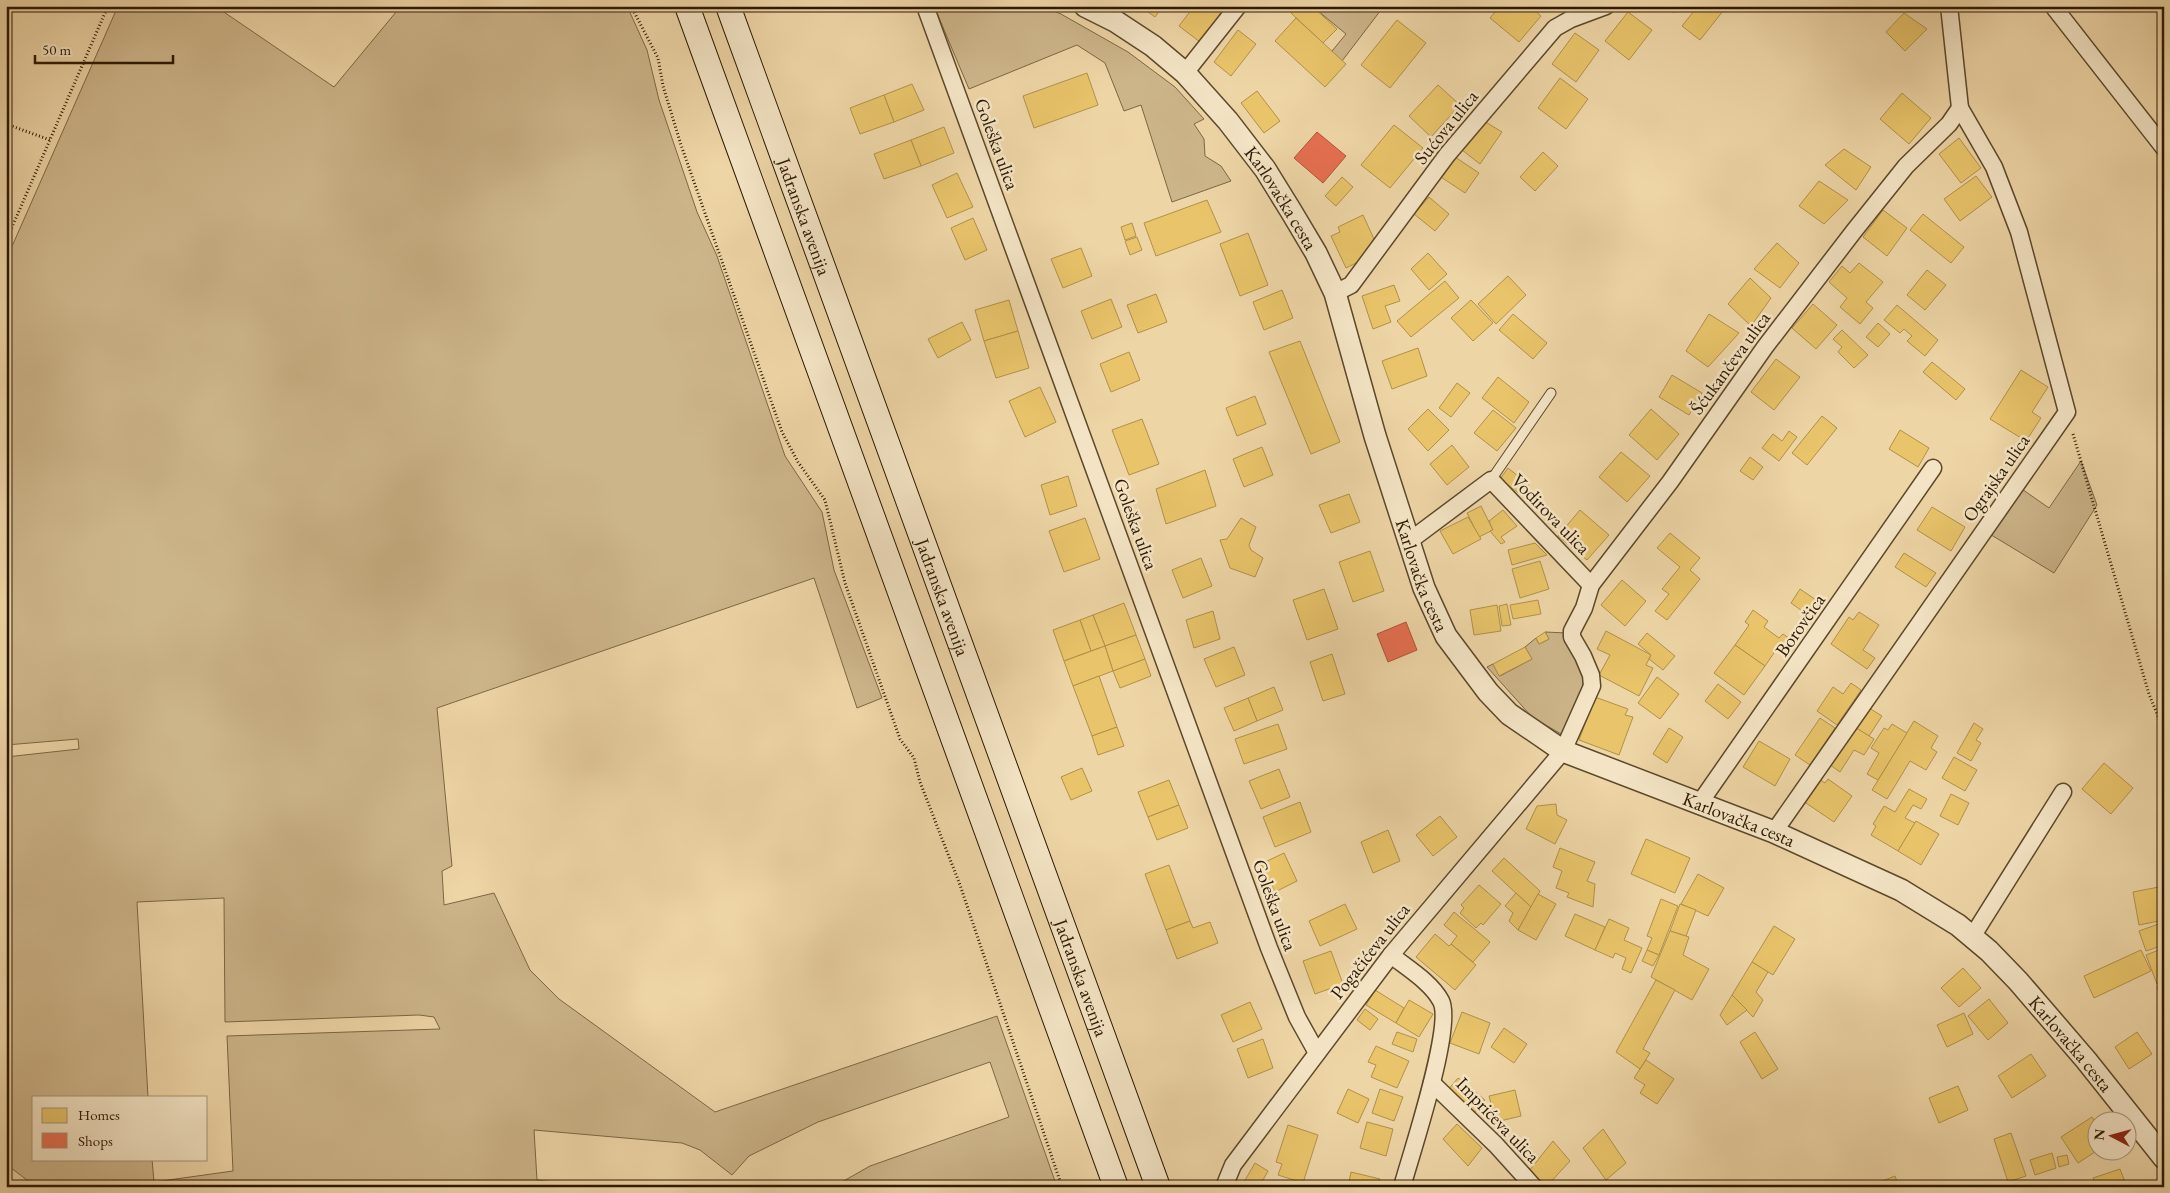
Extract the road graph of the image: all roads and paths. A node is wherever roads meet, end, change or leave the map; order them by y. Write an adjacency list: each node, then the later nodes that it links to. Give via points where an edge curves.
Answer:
1 (108, 6): 14 (path)
2 (631, 6): 34 (path, via 658,58 681,144 782,432 798,462 825,500 845,582 900,739 914,758 920,782 960,885)
3 (687, 6): 35 (main road, Jadranska avenija)
4 (728, 6): 36 (main road, Jadranska avenija)
5 (925, 6): 31 (street, Goleška ulica, via 1269,948 1297,1017)
6 (1085, 6): 11 (street, Karlovačka cesta, via 1115,20)
7 (1238, 6): 11 (street)
8 (1606, 6): 17 (street, Sućova ulica, via 1555,28 1447,155 1351,285)
9 (1949, 6): 12 (street)
10 (2053, 6): 15 (street)
11 (1185, 73): 17 (street, Karlovačka cesta, via 1265,169 1316,253)
12 (1960, 108): 19 (street, via 1994,167 2019,232); 23 (street, Šćukančeva ulica, via 1949,124 1906,166 1854,231)
13 (6, 124): 14 (path)
14 (50, 140): 16 (path)
15 (2164, 148)
16 (6, 241)
17 (1336, 294): 22 (street, Karlovačka cesta)
18 (1551, 393): 21 (lane)
19 (2067, 412): 24 (path, via 2148,694 2156,715 2160,721); 28 (street, Ograjska ulica)
20 (1933, 468): 27 (street, Borovčica)
21 (1491, 480): 22 (street, Vodirova ulica); 23 (street, Vodirova ulica)
22 (1408, 542): 25 (street, Karlovačka cesta, via 1446,636 1466,665 1509,714)
23 (1591, 584): 25 (street, Šćukančeva ulica, via 1572,637 1591,675 1592,686)
24 (2164, 720)
25 (1563, 752): 27 (street, Karlovačka cesta); 30 (street, Pogačićeva ulica)
26 (2063, 792): 29 (street)
27 (1699, 804): 28 (street, Karlovačka cesta)
28 (1774, 832): 29 (street, Karlovačka cesta, via 1901,890)
29 (1972, 937): 33 (street, Karlovačka cesta, via 2018,980)
30 (1391, 955): 31 (street, Pogačićeva ulica); 32 (street, Imprićeva ulica, via 1433,990 1442,1002 1445,1014)
31 (1317, 1053): 37 (street, Pogačićeva ulica, via 1233,1165)
32 (1432, 1083): 38 (street, Imprićeva ulica); 39 (street, Imprićeva ulica)
33 (2164, 1158)
34 (1062, 1187)
35 (1116, 1187)
36 (1158, 1187)
37 (1224, 1187)
38 (1402, 1187)
39 (1534, 1187)

